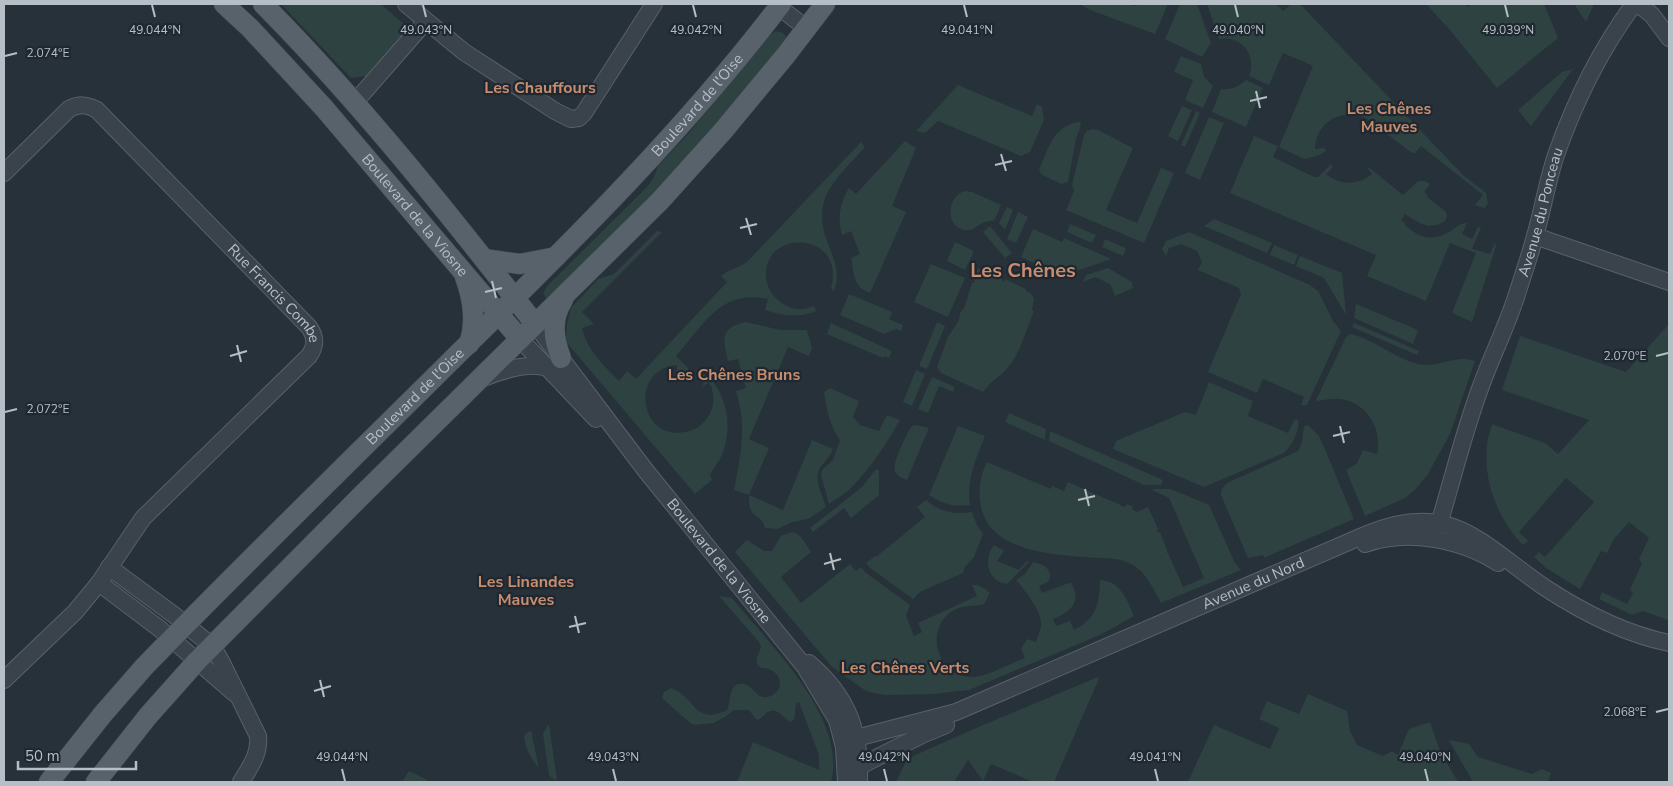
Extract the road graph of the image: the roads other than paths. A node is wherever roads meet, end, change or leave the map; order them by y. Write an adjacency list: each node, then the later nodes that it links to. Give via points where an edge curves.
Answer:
1 (224, 4): 17 (main road, Boulevard de la Viosne, via 311,93)
2 (263, 4): 12 (main road, Boulevard de la Viosne)
3 (406, 4): 9 (street)
4 (654, 4): 9 (street, via 579,118 568,118 555,111 473,58)
5 (825, 4): 10 (main road)
6 (1634, 4): 14 (street, Avenue du Ponceau, via 1597,61 1566,129 1543,199)
7 (1638, 4): 11 (street, via 1652,15)
8 (780, 6): 10 (street, Boulevard de l'Oise); 15 (main road, Boulevard de l'Oise, via 702,100)
9 (426, 21): 12 (street)
10 (806, 28): 19 (main road, via 723,132 660,201)
11 (1669, 38)
12 (355, 102): 16 (main road, Boulevard de la Viosne)
13 (4, 173): 29 (street, Rue Francis Combe, via 69,109 83,104 90,106 309,327 314,338 309,356 143,518)
14 (1535, 236): 18 (street); 27 (street, Avenue du Ponceau, via 1507,324 1482,382)
15 (557, 257): 16 (main road, via 520,264); 20 (main road, Boulevard de l'Oise)
16 (484, 260): 20 (main road, Boulevard de la Viosne)
17 (460, 266): 21 (main road, Boulevard de la Viosne); 24 (main road, via 470,292 473,312)
18 (1669, 282)
19 (566, 293): 22 (main road); 25 (main road, via 554,321)
20 (515, 298): 21 (main road, Boulevard de l'Oise); 22 (main road, Boulevard de la Viosne)
21 (500, 313): 23 (main road, Boulevard de la Viosne); 24 (main road, Boulevard de l'Oise)
22 (535, 324): 23 (main road); 25 (street, Boulevard de la Viosne)
23 (520, 339): 25 (street, Boulevard de la Viosne); 26 (main road)
24 (469, 344): 31 (main road, Boulevard de l'Oise)
25 (554, 363): 26 (street, via 512,369); 39 (street, Boulevard de la Viosne, via 793,651 831,709)
26 (479, 380): 34 (main road)
27 (1439, 524): 28 (street); 33 (street, Avenue du Nord, via 1458,528 1481,540 1545,588 1584,611 1623,629); 39 (street, Avenue du Nord, via 1412,522 1385,527 956,712)
28 (1421, 538): 35 (street, Avenue du Nord, via 1477,551 1548,599 1593,624); 39 (street, Avenue du Nord, via 1392,537 1364,545 924,734)
29 (109, 568): 30 (street, Rue Francis Combe); 31 (street)
30 (99, 583): 32 (street); 37 (street, Rue Francis Combe, via 75,612)
31 (186, 625): 32 (main road, Boulevard de l'Oise); 34 (street)
32 (172, 639): 36 (street); 40 (main road, Boulevard de l'Oise, via 103,714)
33 (1669, 643)
34 (212, 646): 36 (main road); 38 (street)
35 (1669, 651)
36 (197, 661): 38 (street); 41 (main road)
37 (4, 680)
38 (238, 696): 42 (street, via 255,728 259,745)
39 (851, 753): 43 (street); 44 (street)
40 (49, 782)
41 (96, 782)
42 (241, 782)
43 (846, 782)
44 (859, 782)

